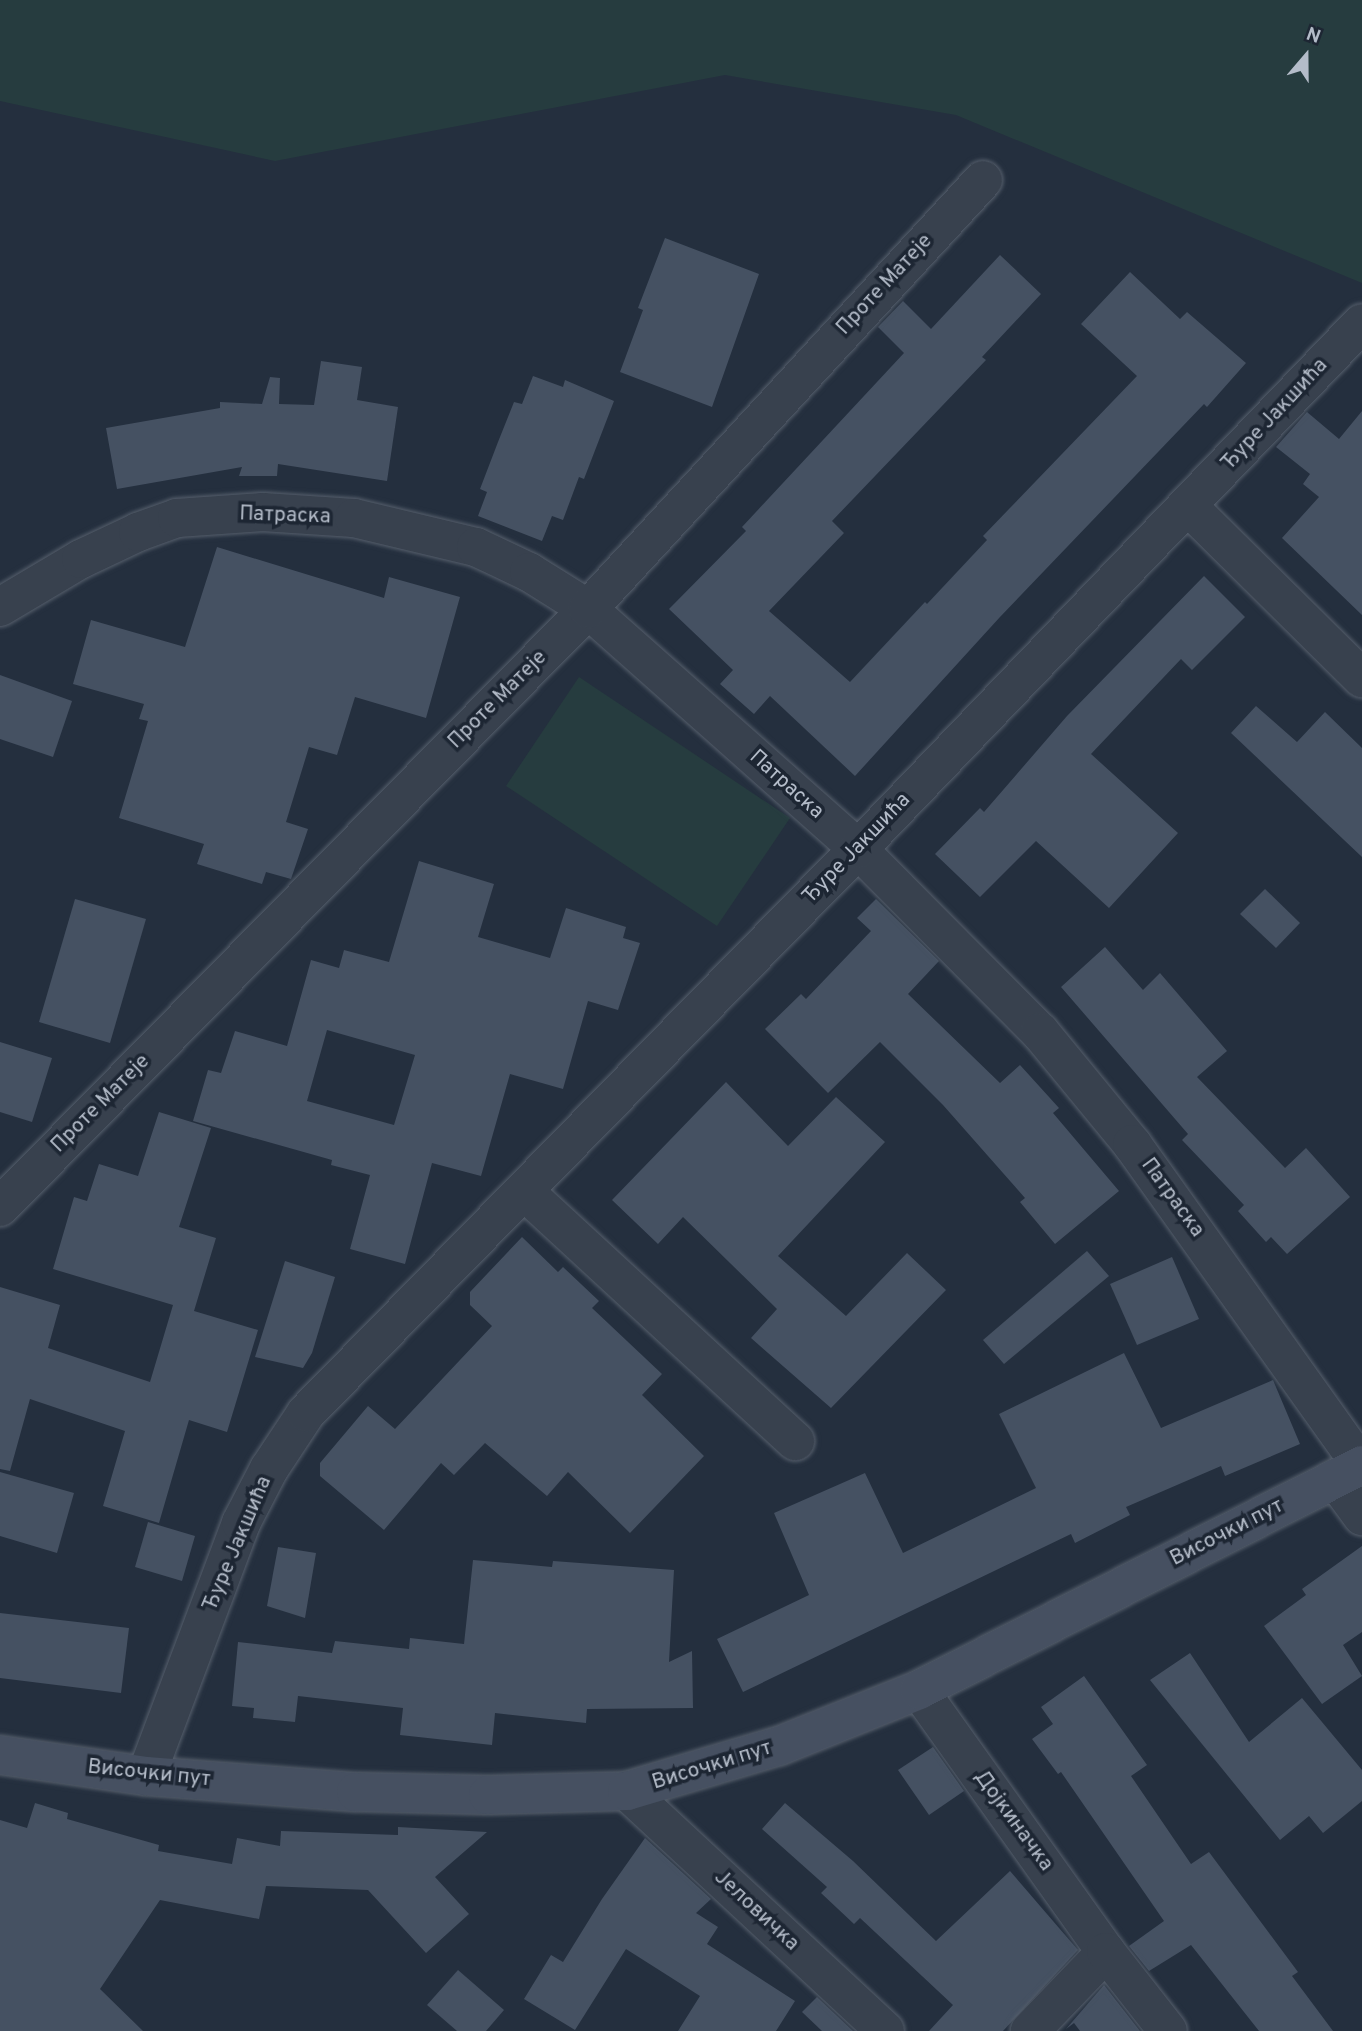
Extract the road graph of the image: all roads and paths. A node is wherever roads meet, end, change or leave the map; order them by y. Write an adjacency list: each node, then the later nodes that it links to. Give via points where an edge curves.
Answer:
1 (983, 180): 5 (street, Проте Матеје)
2 (1362, 323): 3 (street, Ђуре Јакшића)
3 (1188, 506): 6 (street); 7 (street, Ђуре Јакшића)
4 (0, 607): 5 (street, Патраска, via 138,532 177,519 263,512 354,518 476,547 529,572)
5 (588, 609): 7 (street, Патраска); 9 (street, Проте Матеје)
6 (1362, 678)
7 (858, 849): 8 (street, Ђуре Јакшића); 11 (street, Патраска, via 1040,1032 1132,1144)
8 (524, 1191): 10 (street); 15 (street, Ђуре Јакшића, via 306,1413 287,1440 241,1523)
9 (0, 1207)
10 (795, 1441)
11 (1353, 1469): 12 (street, Патраска); 13 (main road, Височки пут)
12 (1362, 1516)
13 (919, 1690): 16 (main road, Височки пут, via 779,1746); 17 (street, Дојкиначка)
14 (0, 1755): 15 (main road, Височки пут)
15 (146, 1776): 16 (main road, Височки пут, via 356,1793)
16 (627, 1791): 18 (street, Јеловичка)
17 (1106, 1951): 19 (street); 20 (street, Дојкиначка)
18 (885, 2031)
19 (1030, 2031)
20 (1168, 2031)

